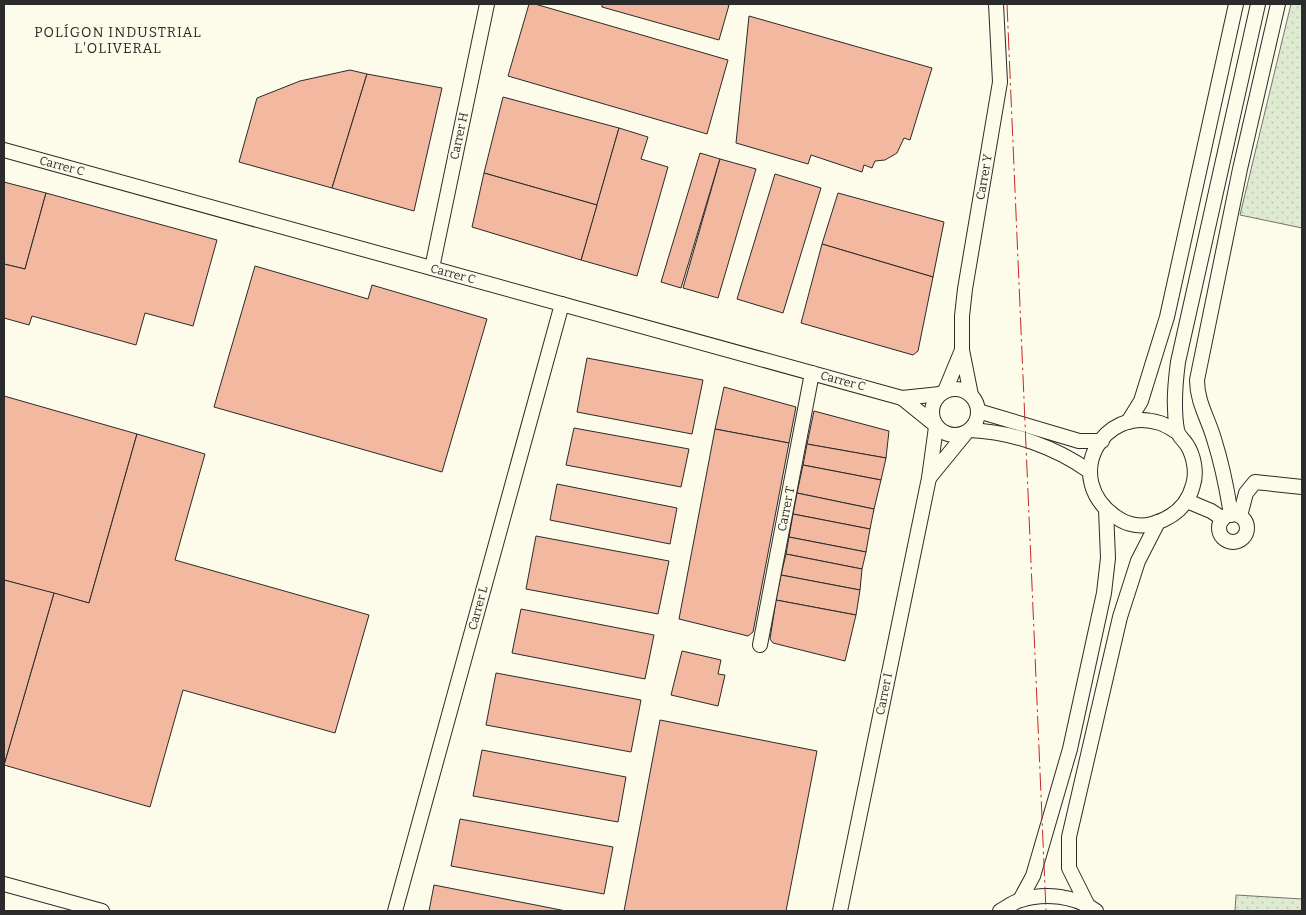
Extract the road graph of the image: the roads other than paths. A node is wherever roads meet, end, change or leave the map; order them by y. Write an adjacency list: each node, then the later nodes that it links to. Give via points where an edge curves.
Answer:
1 (487, 4): 7 (street, Carrer H)
2 (996, 4): 9 (street, Carrer Y, via 1000,82 965,289)
3 (1236, 4): 15 (street, via 1167,317 1141,401)
4 (1258, 4): 18 (street, via 1178,362 1174,394)
5 (1278, 4): 25 (street, via 1197,380 1197,398 1206,415 1223,468)
6 (4, 150): 7 (street, Carrer C)
7 (432, 268): 8 (street, Carrer C)
8 (562, 304): 10 (street, Carrer C); 32 (street, Carrer L)
9 (962, 350): 11 (street, Carrer Y); 12 (street, Carrer Y)
10 (812, 373): 13 (street, Carrer C); 27 (street, Carrer T)
11 (942, 392): 12 (street, via 952,389); 13 (street, Carrer C); 16 (street, via 931,409)
12 (971, 395): 14 (street)
13 (902, 398): 16 (street, Carrer C)
14 (978, 411): 17 (street, via 978,419); 19 (street, via 1079,440)
15 (1128, 422): 18 (street, via 1161,423); 19 (street, via 1110,430)
16 (935, 425): 17 (street, via 952,436); 21 (street, Carrer I)
17 (968, 432): 20 (street, via 1005,435 1048,447); 21 (street, Carrer I)
18 (1177, 432): 23 (street, via 1188,446 1195,465 1194,484)
19 (1102, 440): 20 (street, via 1094,450)
20 (1089, 471): 24 (street, via 1092,490)
21 (929, 478): 33 (street, Carrer I)
22 (1302, 487): 25 (street, via 1254,482)
23 (1187, 501): 25 (street); 26 (street, via 1176,513)
24 (1106, 510): 26 (street, via 1123,522 1141,526); 29 (street, via 1108,558 1104,593 1072,739 1033,876)
25 (1231, 517)
26 (1158, 522): 30 (street, via 1138,561 1120,617 1069,837 1069,868)
27 (760, 645)
28 (4, 884): 31 (street)
29 (1020, 900): 30 (street, via 1054,896); 34 (street)
30 (1092, 908)
31 (102, 911)
32 (395, 911)
33 (840, 911)
34 (1000, 911)

